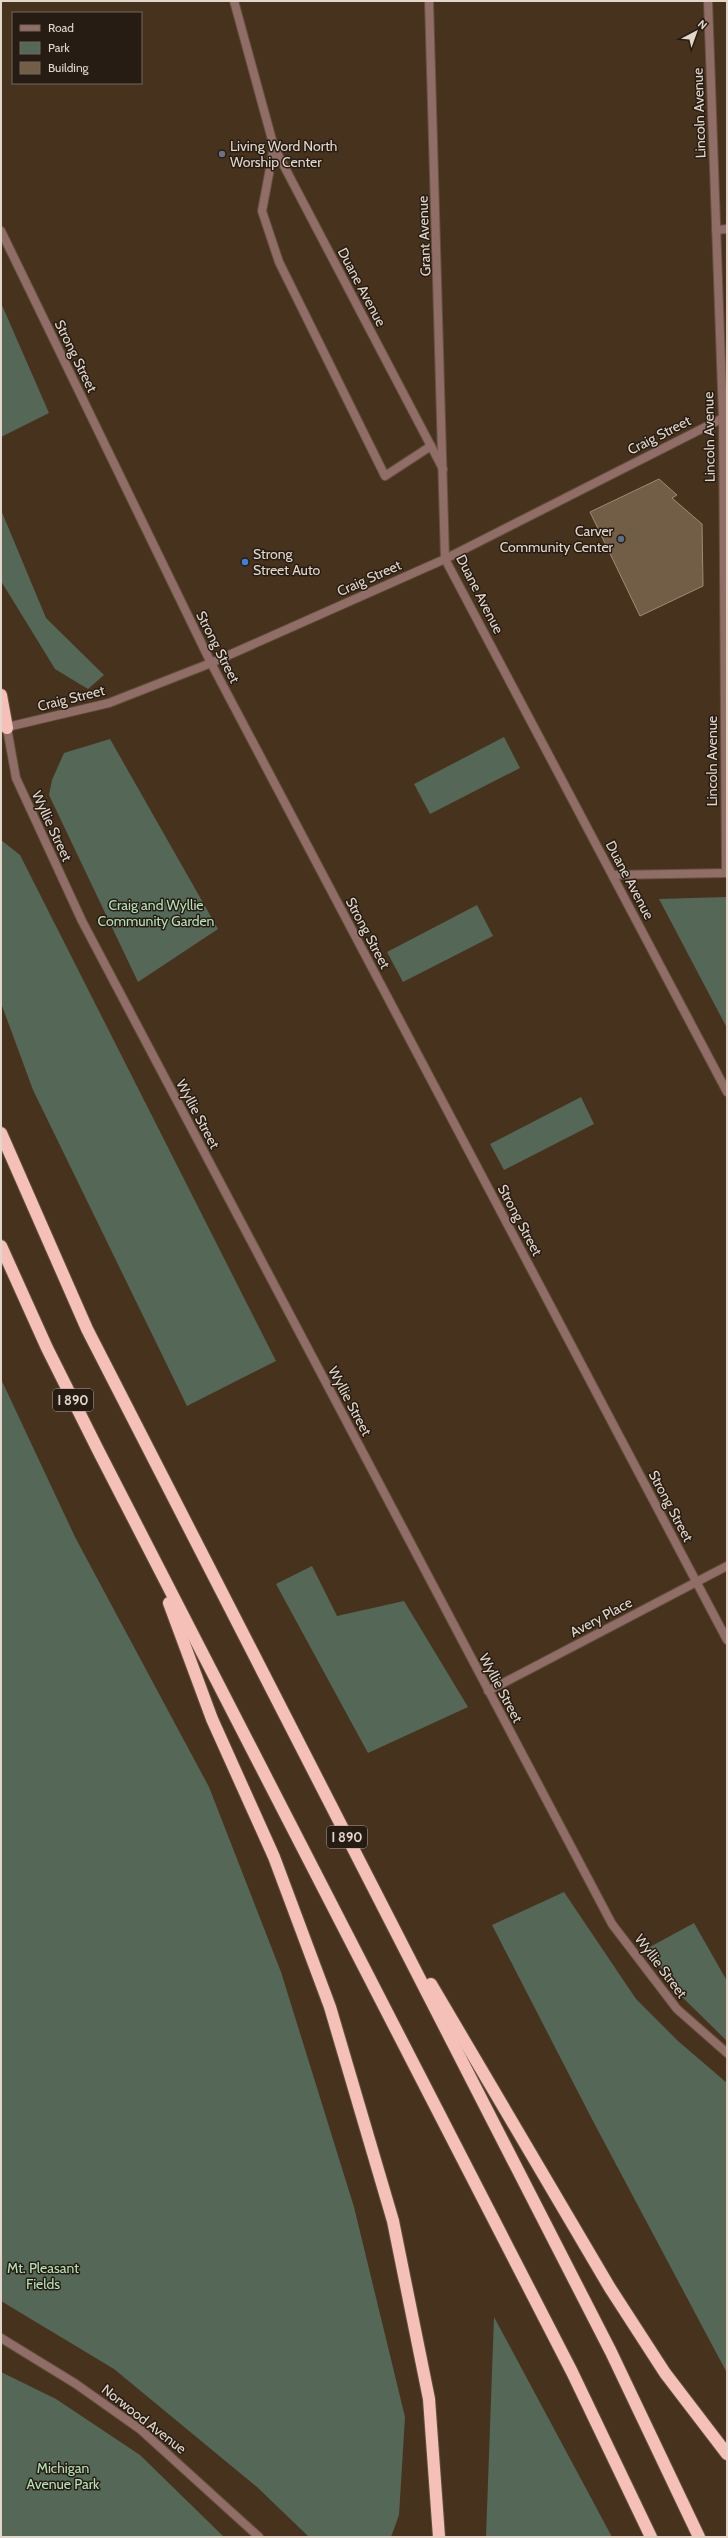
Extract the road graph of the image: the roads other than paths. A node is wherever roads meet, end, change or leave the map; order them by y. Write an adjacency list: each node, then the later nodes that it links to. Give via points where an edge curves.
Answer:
1 (234, 1): 4 (street, Duane Avenue)
2 (429, 1): 10 (street, Grant Avenue)
3 (708, 1): 6 (street, Lincoln Avenue)
4 (274, 147): 9 (street, Duane Avenue); 9 (street, via 262,211 278,262 385,476)
5 (727, 229): 6 (street)
6 (716, 230): 8 (street, Lincoln Avenue)
7 (1, 231): 12 (street, Strong Street)
8 (725, 417): 11 (street, Craig Street); 15 (street, Lincoln Avenue)
9 (431, 446): 10 (street, Duane Avenue)
10 (444, 471): 11 (street, Duane Avenue)
11 (445, 559): 12 (street, Craig Street); 16 (street, Duane Avenue)
12 (211, 663): 14 (street, Craig Street, via 109,703); 22 (street, Strong Street)
13 (1, 695): 14 (highway)
14 (4, 728): 24 (street, Wyllie Street, via 16,778 82,921)
15 (727, 873): 16 (street)
16 (613, 875): 17 (street, Duane Avenue)
17 (727, 1092)
18 (1, 1133): 25 (highway, I 890, via 87,1329)
19 (1, 1246): 20 (highway, I 890, via 47,1348)
20 (150, 1553): 30 (highway, via 212,1719 274,1857 327,2000 384,2190 393,2221 430,2399); 31 (highway, I 890, via 562,2352)
21 (727, 1566): 22 (street, Avery Place)
22 (696, 1582): 23 (street, Strong Street); 24 (street, Avery Place)
23 (727, 1640)
24 (488, 1691): 26 (street, Wyllie Street, via 612,1924 677,2009)
25 (359, 1861): 28 (highway, via 610,2288 665,2373); 32 (highway, I 890, via 611,2352)
26 (727, 2053)
27 (1, 2338): 29 (street, Norwood Avenue, via 76,2384 141,2430)
28 (727, 2454)
29 (259, 2537)
30 (439, 2537)
31 (651, 2537)
32 (700, 2537)

